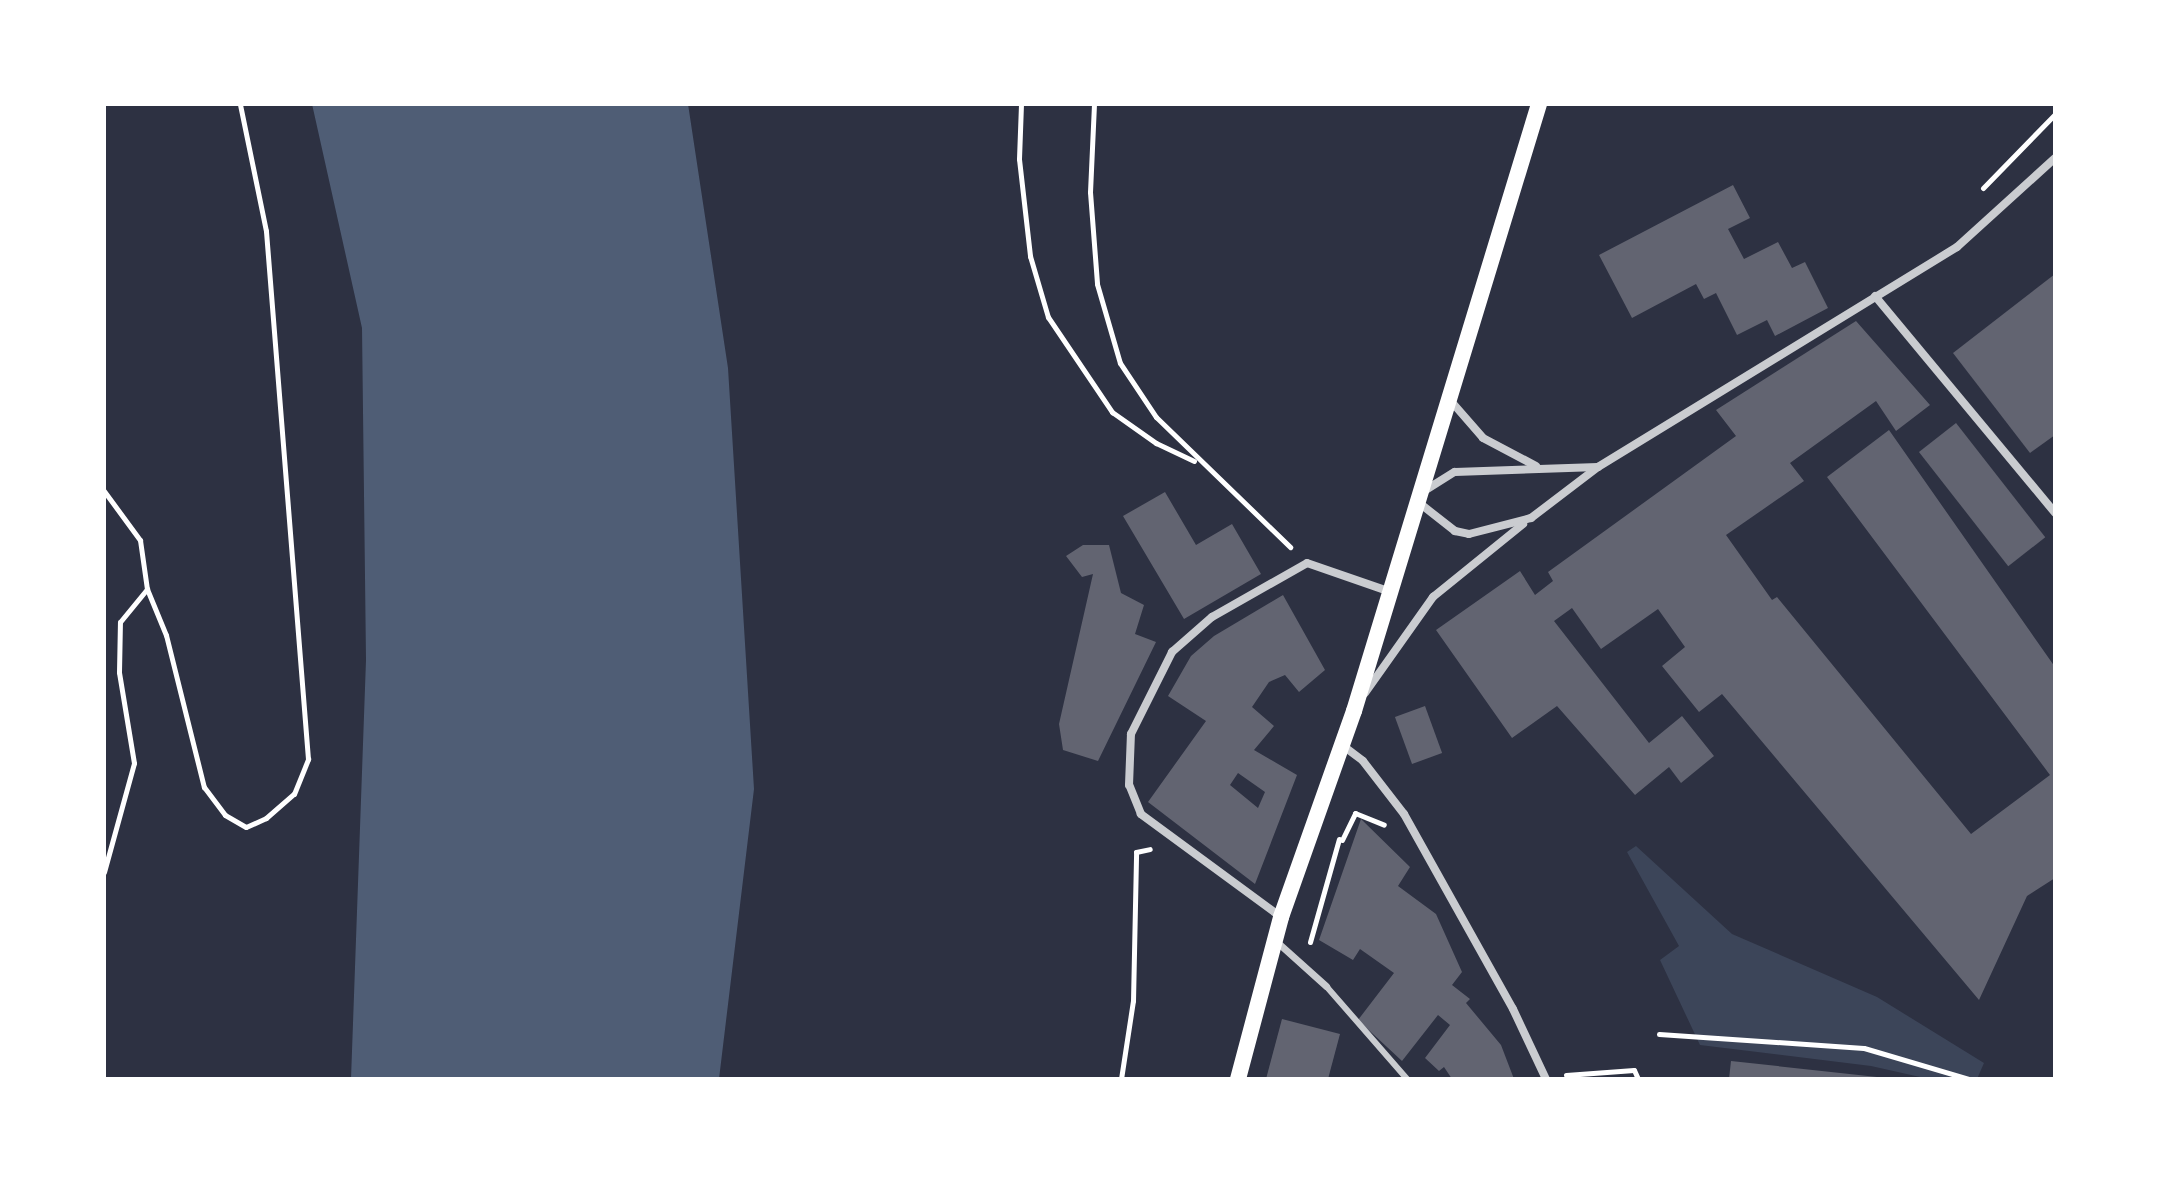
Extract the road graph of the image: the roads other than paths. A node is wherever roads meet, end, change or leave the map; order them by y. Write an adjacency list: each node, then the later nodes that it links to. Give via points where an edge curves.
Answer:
1 (1539, 104): 4 (main road)
2 (2055, 158): 3 (street, via 1957,247)
3 (1875, 296): 6 (street); 8 (street)
4 (1447, 396): 5 (street, via 1483,438); 7 (main road)
5 (1540, 467): 6 (street); 7 (street, via 1455,472)
6 (1598, 467): 9 (street)
7 (1414, 499): 9 (street, via 1446,525 1469,534); 10 (main road)
8 (2055, 513)
9 (1531, 518): 11 (street, via 1433,597)
10 (1388, 591): 11 (main road); 13 (street, via 1307,563 1212,617 1172,652 1131,734 1129,785 1141,814)
11 (1354, 711): 12 (main road)
12 (1342, 745): 13 (main road); 18 (street, via 1363,761 1404,814)
13 (1281, 917): 14 (main road)
14 (1275, 941): 15 (street); 16 (main road)
15 (1326, 986): 17 (lane)
16 (1238, 1079)
17 (1407, 1079)
18 (1546, 1079)

